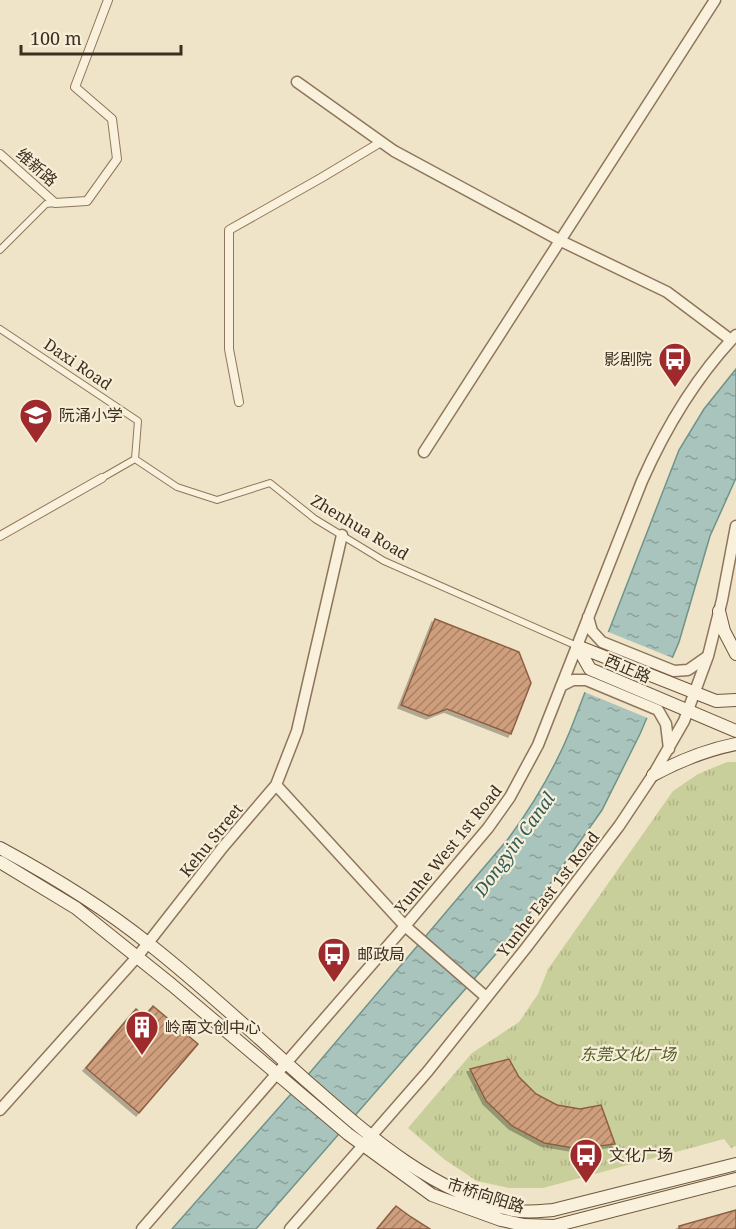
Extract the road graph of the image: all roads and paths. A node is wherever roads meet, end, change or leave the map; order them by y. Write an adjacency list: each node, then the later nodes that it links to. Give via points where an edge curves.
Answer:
1 (108, 0): 6 (street, via 75,87 112,119 117,159 87,201)
2 (715, 0): 7 (street)
3 (297, 82): 4 (street)
4 (381, 142): 7 (street); 11 (street, via 229,230 229,349)
5 (0, 154): 6 (street, 维新路)
6 (55, 203): 8 (street, via 46,204)
7 (561, 241): 10 (street, via 667,292); 12 (street)
8 (0, 250)
9 (0, 329): 13 (street, Daxi Road, via 138,421)
10 (733, 342): 19 (street, Yunhe West 1st Road, via 678,408 659,443)
11 (239, 402)
12 (424, 452)
13 (135, 459): 14 (street); 16 (street, Zhenhua Road, via 177,487 216,500 270,483)
14 (102, 478): 17 (street)
15 (736, 526): 18 (street, Yunhe East 1st Road)
16 (342, 535): 20 (street, Zhenhua Road, via 384,561); 34 (street, Kehu Street, via 297,731)
17 (0, 536)
18 (719, 611): 22 (main road); 23 (street, Yunhe East 1st Road)
19 (588, 617): 20 (street, Yunhe West 1st Road); 21 (street)
20 (577, 646): 21 (main road, 西正路); 24 (main road, 西正路); 25 (street, Yunhe West 1st Road)
21 (599, 647): 23 (street, via 674,671 688,670); 26 (main road, 西正路, via 669,684)
22 (736, 654)
23 (708, 656): 26 (street, Yunhe East 1st Road)
24 (588, 675): 25 (street); 28 (main road, 西正路)
25 (561, 686): 37 (street, Yunhe West 1st Road, via 538,745 510,797)
26 (695, 693): 27 (main road, 西正路, via 716,701); 29 (street, Yunhe East 1st Road)
27 (736, 700)
28 (660, 705): 29 (main road, 西正路); 32 (street)
29 (688, 710): 30 (main road, 西正路); 32 (street, Yunhe East 1st Road)
30 (736, 730)
31 (736, 744): 33 (main road, via 677,762)
32 (669, 749): 33 (street, Yunhe East 1st Road)
33 (653, 775): 40 (street, Yunhe East 1st Road, via 590,865)
34 (276, 785): 37 (street); 38 (street, Kehu Street)
35 (0, 848): 38 (main road, via 86,898)
36 (0, 862): 39 (main road, via 76,908)
37 (405, 926): 40 (street); 41 (street, Yunhe West 1st Road)
38 (148, 943): 39 (street, Kehu Street); 41 (main road)
39 (137, 957): 42 (main road); 44 (street, Kehu Street)
40 (486, 997): 45 (street, Yunhe East 1st Road)
41 (287, 1064): 42 (street, Yunhe West 1st Road); 43 (main road)
42 (278, 1074): 43 (main road); 50 (street, Yunhe West 1st Road)
43 (297, 1081): 45 (main road, 市桥向阳路)
44 (0, 1110)
45 (368, 1141): 48 (main road, 市桥向阳路, via 438,1182 479,1200 523,1212); 49 (main road, 市桥向阳路, via 432,1195 501,1220); 51 (street, Yunhe East 1st Road)
46 (736, 1164): 48 (main road, 市桥向阳路)
47 (736, 1179): 49 (main road, 市桥向阳路)
48 (554, 1210): 49 (street)
49 (555, 1227)
50 (142, 1229)
51 (290, 1229)

